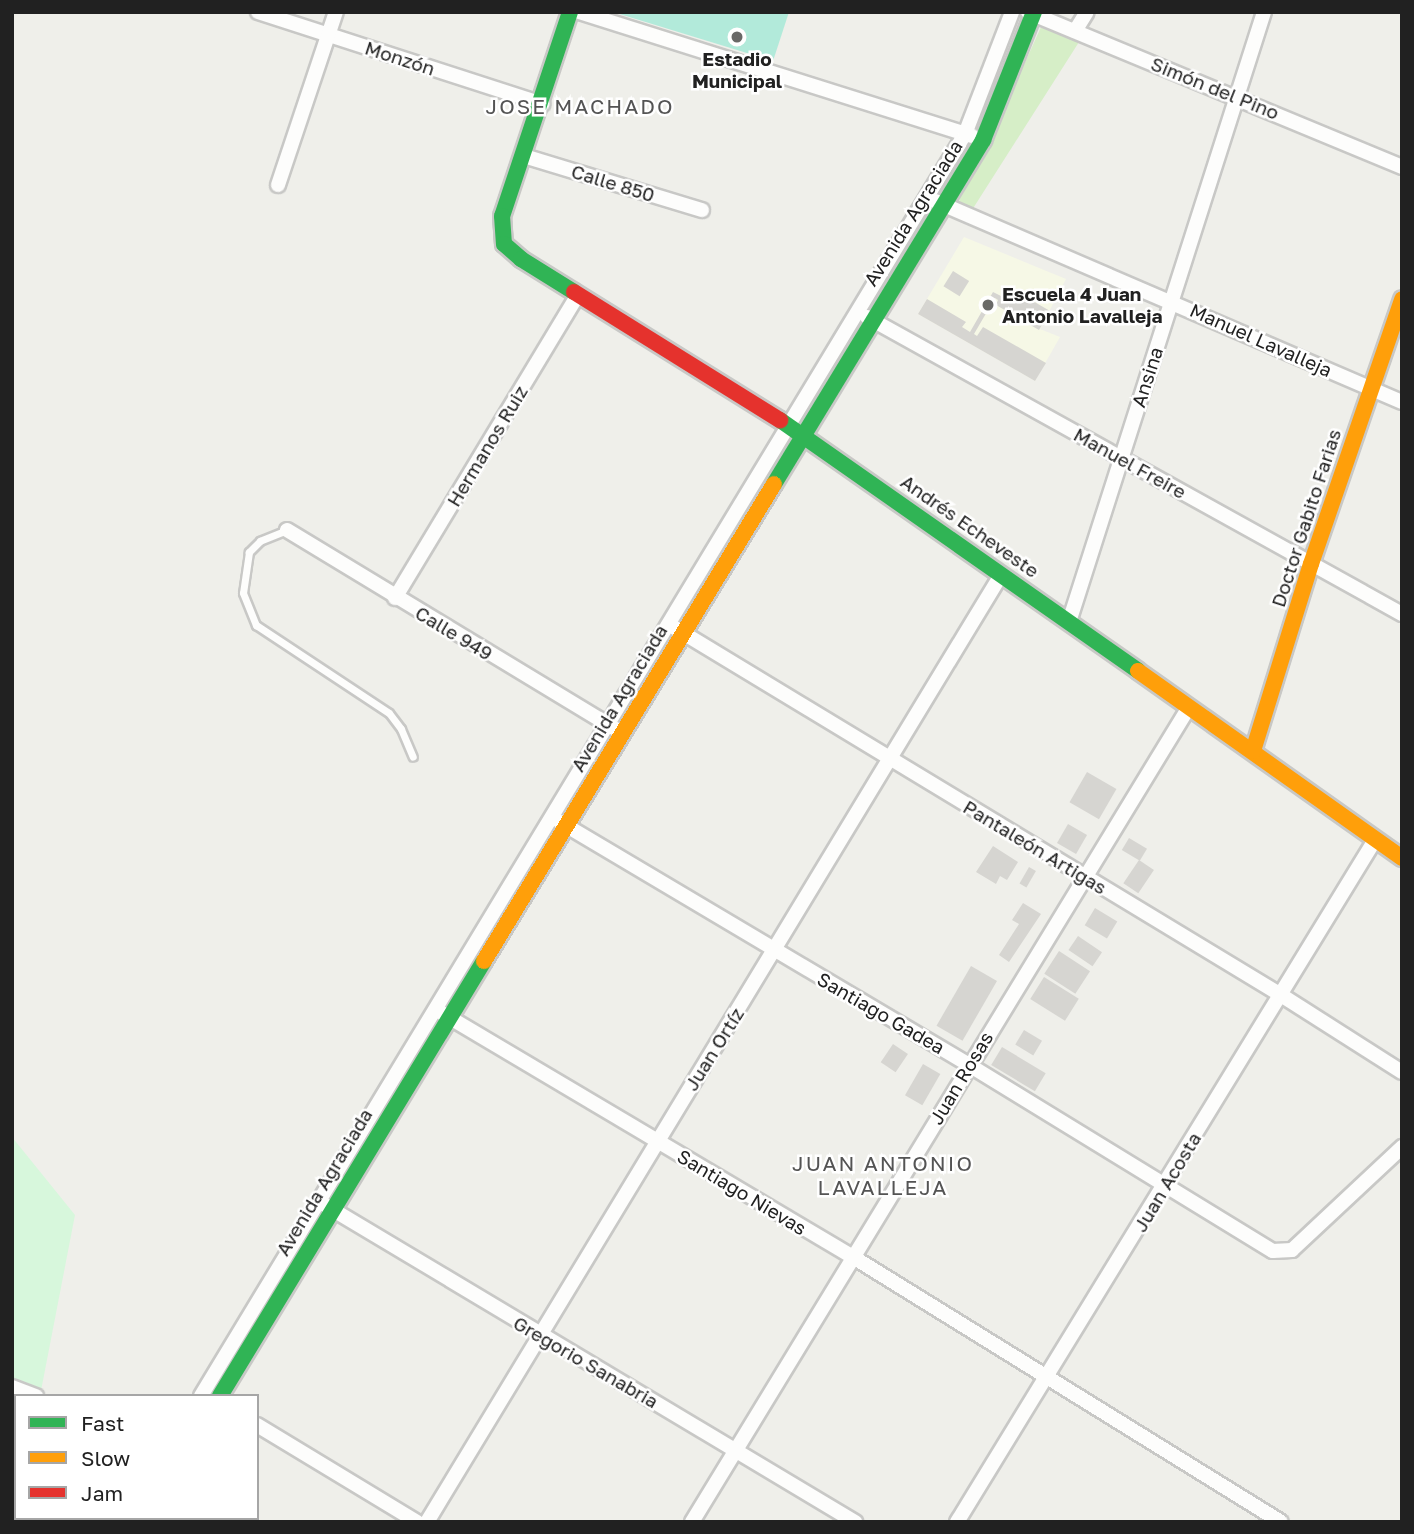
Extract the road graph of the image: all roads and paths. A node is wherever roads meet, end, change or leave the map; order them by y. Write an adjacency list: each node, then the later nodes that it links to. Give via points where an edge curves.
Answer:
1 (258, 12): 10 (street, Monzón)
2 (336, 12): 10 (street)
3 (570, 12): 12 (street)
4 (579, 12): 13 (street)
5 (1012, 12): 13 (street, Avenida Agraciada)
6 (1087, 12): 9 (street)
7 (1264, 12): 11 (street, Ansina)
8 (1032, 13): 9 (street, Simón del Pino); 14 (street, Avenida Agraciada)
9 (1075, 32): 11 (street, Simón del Pino)
10 (329, 34): 12 (street, Monzón); 17 (street)
11 (1237, 97): 16 (street, Simón del Pino); 23 (street, Ansina)
12 (542, 104): 15 (street)
13 (965, 134): 14 (street); 18 (street, Avenida Agraciada)
14 (983, 140): 19 (street, Avenida Agraciada)
15 (524, 156): 20 (street, Calle 850); 21 (street, Andrés Echeveste, via 502,216 504,244)
16 (1402, 167)
17 (278, 186)
18 (928, 196): 19 (street, Manuel Lavalleja); 24 (street, Avenida Agraciada)
19 (943, 205): 23 (street, Manuel Lavalleja); 25 (street, Avenida Agraciada)
20 (702, 210)
21 (578, 295): 28 (street, Andrés Echeveste); 34 (street, Hermanos Ruiz)
22 (1402, 299): 26 (street, Doctor Gabito Farias)
23 (1172, 300): 26 (street, Manuel Lavalleja); 30 (street, Ansina)
24 (858, 312): 25 (street, Manuel Freire); 28 (street, Avenida Agraciada)
25 (873, 320): 29 (street, Avenida Agraciada); 30 (street, Manuel Freire)
26 (1371, 389): 27 (street, Manuel Lavalleja); 32 (street, Doctor Gabito Farias)
27 (1402, 402)
28 (790, 425): 29 (street, Andrés Echeveste); 37 (street, Avenida Agraciada)
29 (805, 435): 33 (street, Andrés Echeveste); 38 (street, Avenida Agraciada)
30 (1121, 457): 32 (street, Manuel Freire); 36 (street, Ansina)
31 (287, 530): 34 (street, Calle 949); 43 (lane, via 260,541 249,552 243,593 256,625 389,713)
32 (1311, 564): 35 (street, Manuel Freire); 42 (street, Doctor Gabito Farias)
33 (1001, 575): 36 (street, Andrés Echeveste); 44 (street, Juan Ortíz)
34 (395, 598): 40 (street, Calle 949)
35 (1402, 614)
36 (1069, 622): 39 (street, Andrés Echeveste)
37 (668, 624): 38 (street, Pantaleón Artigas); 40 (street, Avenida Agraciada)
38 (683, 633): 41 (street, Avenida Agraciada); 44 (street, Pantaleón Artigas)
39 (1189, 707): 42 (street, Andrés Echeveste); 49 (street, Juan Rosas)
40 (607, 725): 41 (street, Calle 949); 45 (street, Avenida Agraciada)
41 (622, 733): 46 (street, Avenida Agraciada)
42 (1253, 751): 47 (street, Andrés Echeveste)
43 (413, 757)
44 (888, 759): 49 (street, Pantaleón Artigas); 50 (street, Juan Ortíz)
45 (550, 816): 46 (street, Santiago Gadea); 52 (street, Avenida Agraciada)
46 (565, 825): 50 (street, Santiago Gadea); 52 (street, Avenida Agraciada)
47 (1375, 841): 48 (street, Andrés Echeveste); 51 (street, Juan Acosta)
48 (1402, 858)
49 (1085, 877): 51 (street, Pantaleón Artigas); 53 (street, Juan Rosas)
50 (774, 950): 53 (street, Santiago Gadea); 55 (street, Juan Ortíz)
51 (1281, 995): 54 (street, Pantaleón Artigas); 57 (street, Juan Acosta)
52 (442, 1013): 55 (street, Santiago Nievas); 58 (street, Avenida Agraciada)
53 (969, 1065): 57 (street, Santiago Gadea); 59 (street, Juan Rosas)
54 (1402, 1072)
55 (657, 1141): 59 (street, Santiago Nievas); 60 (street, Juan Ortíz)
56 (1402, 1147): 57 (street, Santiago Gadea, via 1304,1241 1284,1253 1273,1251)
57 (1164, 1186): 61 (street, Juan Acosta)
58 (325, 1205): 60 (street, Gregorio Sanabria); 64 (street, Avenida Agraciada); 65 (street, Avenida Agraciada)
59 (853, 1257): 61 (street, Santiago Nievas); 67 (street, Juan Rosas)
60 (539, 1335): 67 (street, Gregorio Sanabria); 69 (street, Juan Ortíz)
61 (1048, 1377): 72 (street, Juan Acosta); 73 (street, Santiago Nievas)
62 (12, 1387): 63 (street)
63 (31, 1394)
64 (206, 1394)
65 (221, 1394)
66 (259, 1426): 68 (street)
67 (737, 1449): 70 (street, Juan Rosas); 71 (street, Gregorio Sanabria)
68 (417, 1522)
69 (427, 1522)
70 (692, 1522)
71 (855, 1522)
72 (957, 1522)
73 (1281, 1522)

